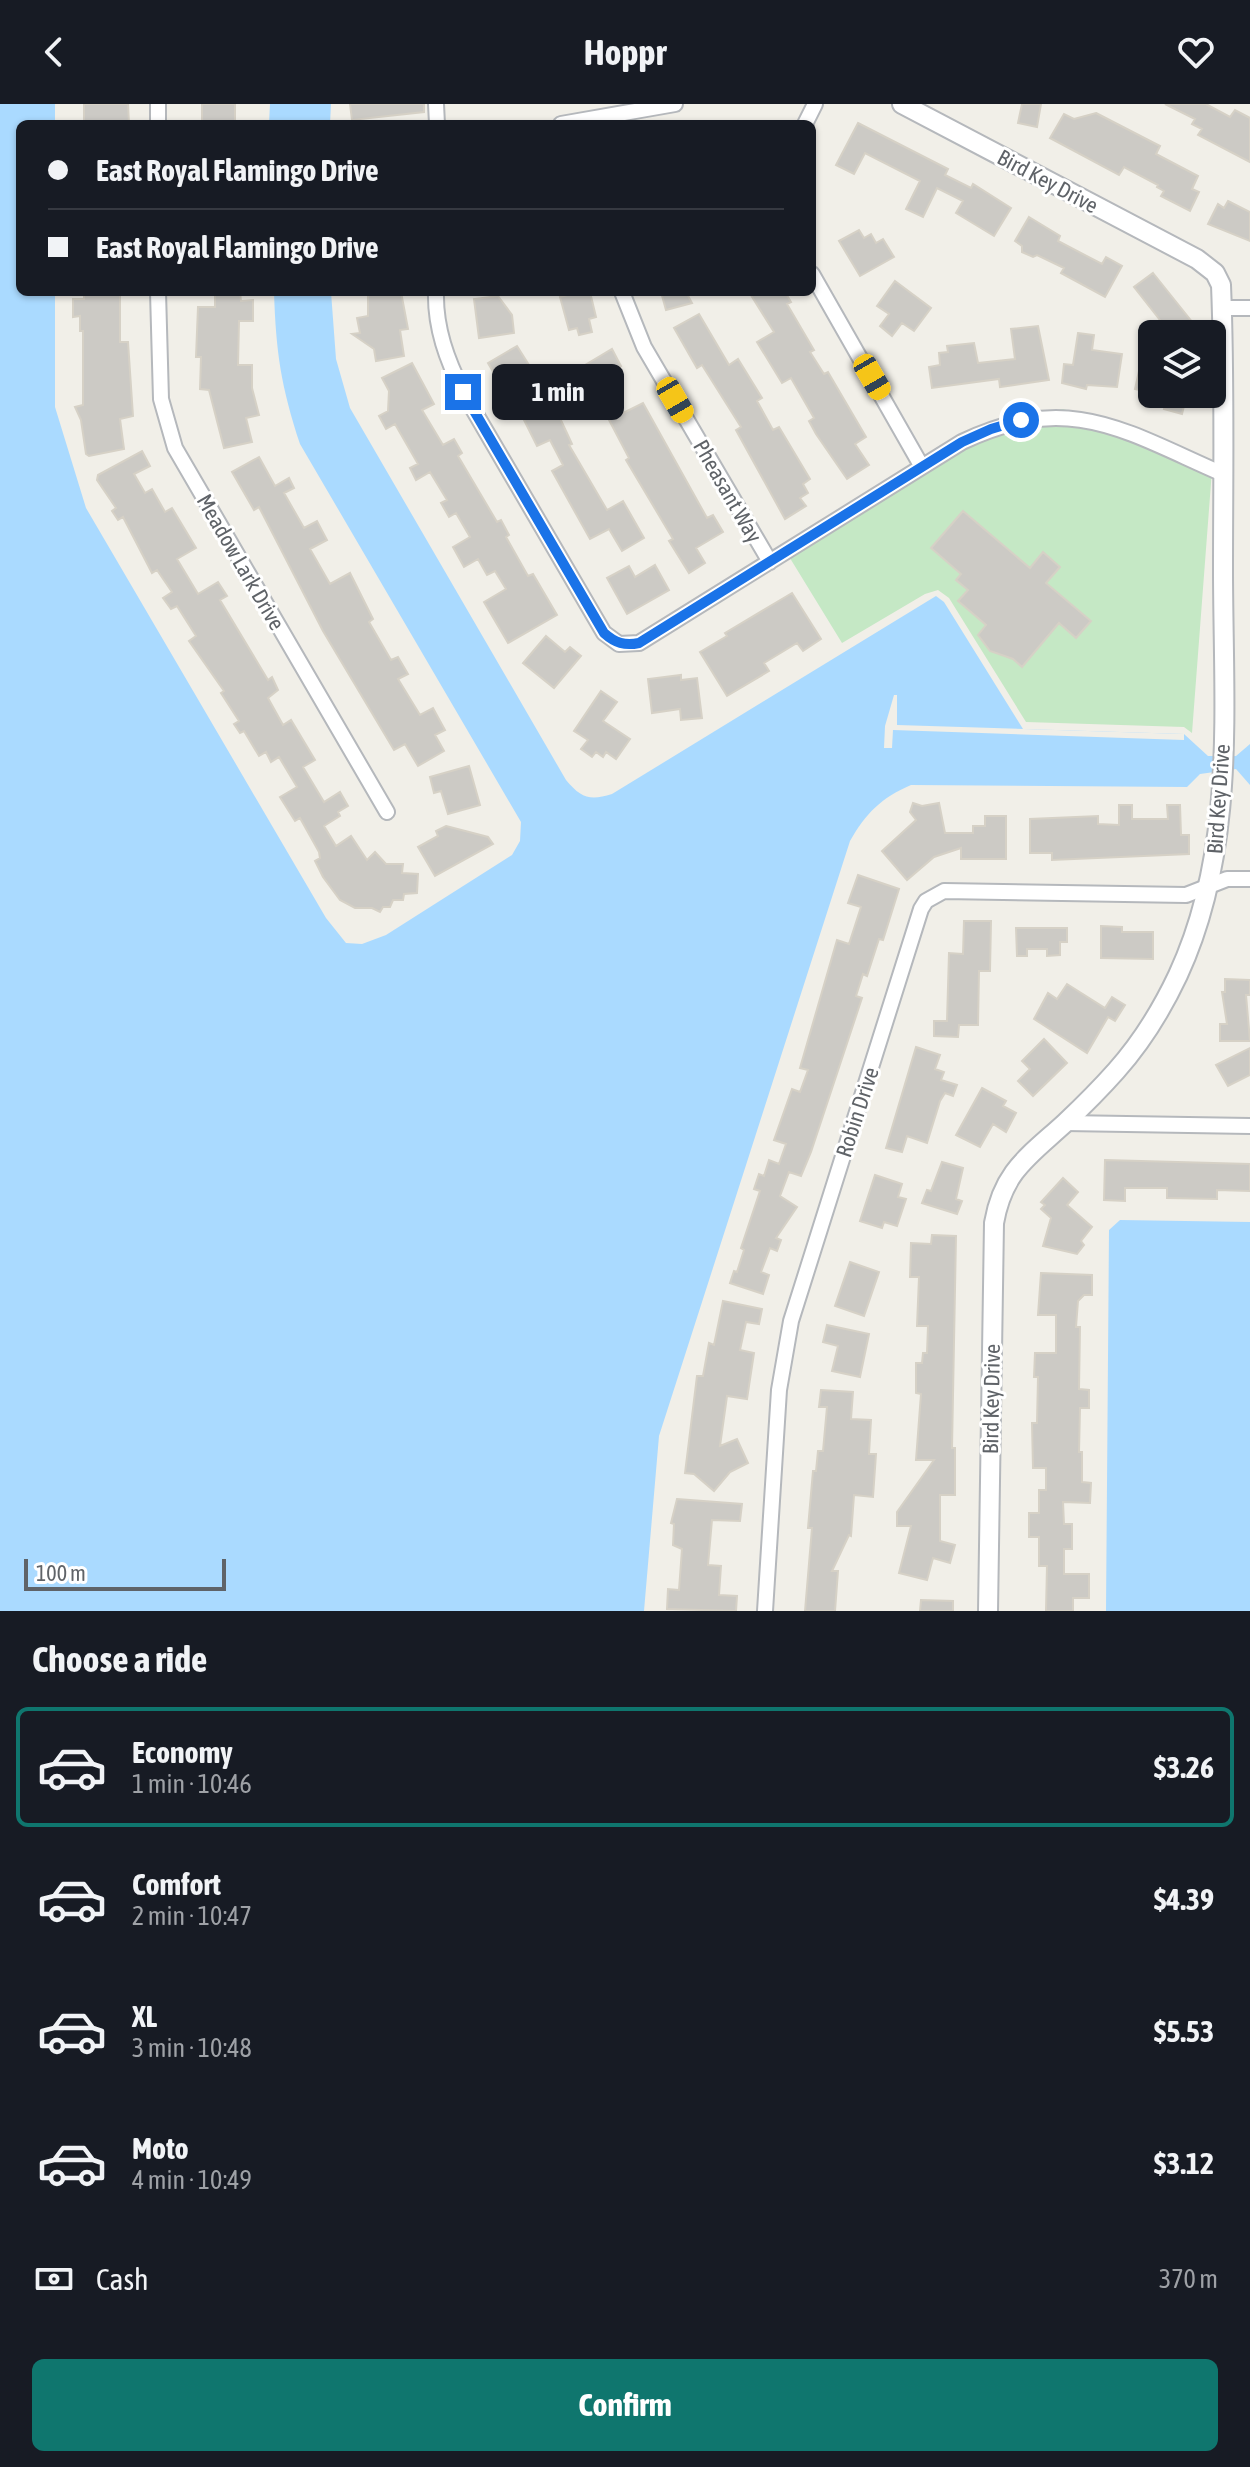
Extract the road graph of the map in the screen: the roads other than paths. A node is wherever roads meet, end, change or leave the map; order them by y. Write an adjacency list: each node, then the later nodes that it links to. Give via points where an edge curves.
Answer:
1 (675, 104): 3 (street)
2 (902, 104): 9 (street, Bird Key Drive, via 1206,265 1219,278)
3 (615, 114): 4 (street)
4 (583, 120)
5 (816, 281): 11 (street)
6 (158, 296): 14 (street, Meadow Lark Drive, via 161,399 175,448)
7 (436, 296): 13 (street, via 438,325 458,381 611,639 639,643)
8 (624, 296): 13 (street, Pheasant Way, via 644,347)
9 (1222, 308): 10 (street); 12 (street, Bird Key Drive)
10 (1250, 308)
11 (922, 467): 12 (street, via 991,429 1052,417 1115,426); 13 (street)
12 (1223, 474): 16 (street, Bird Key Drive, via 1221,812)
13 (770, 562)
14 (387, 812)
15 (1250, 879): 16 (street, Robin Drive)
16 (1209, 885): 17 (street, Bird Key Drive, via 1191,945 1159,1010 1117,1069); 19 (street, Robin Drive, via 1186,895 953,891 935,894 921,909 785,1347)
17 (1065, 1123): 18 (street); 20 (street, Bird Key Drive, via 1010,1174 994,1223)
18 (1250, 1126)
19 (765, 1611)
20 (988, 1611)

